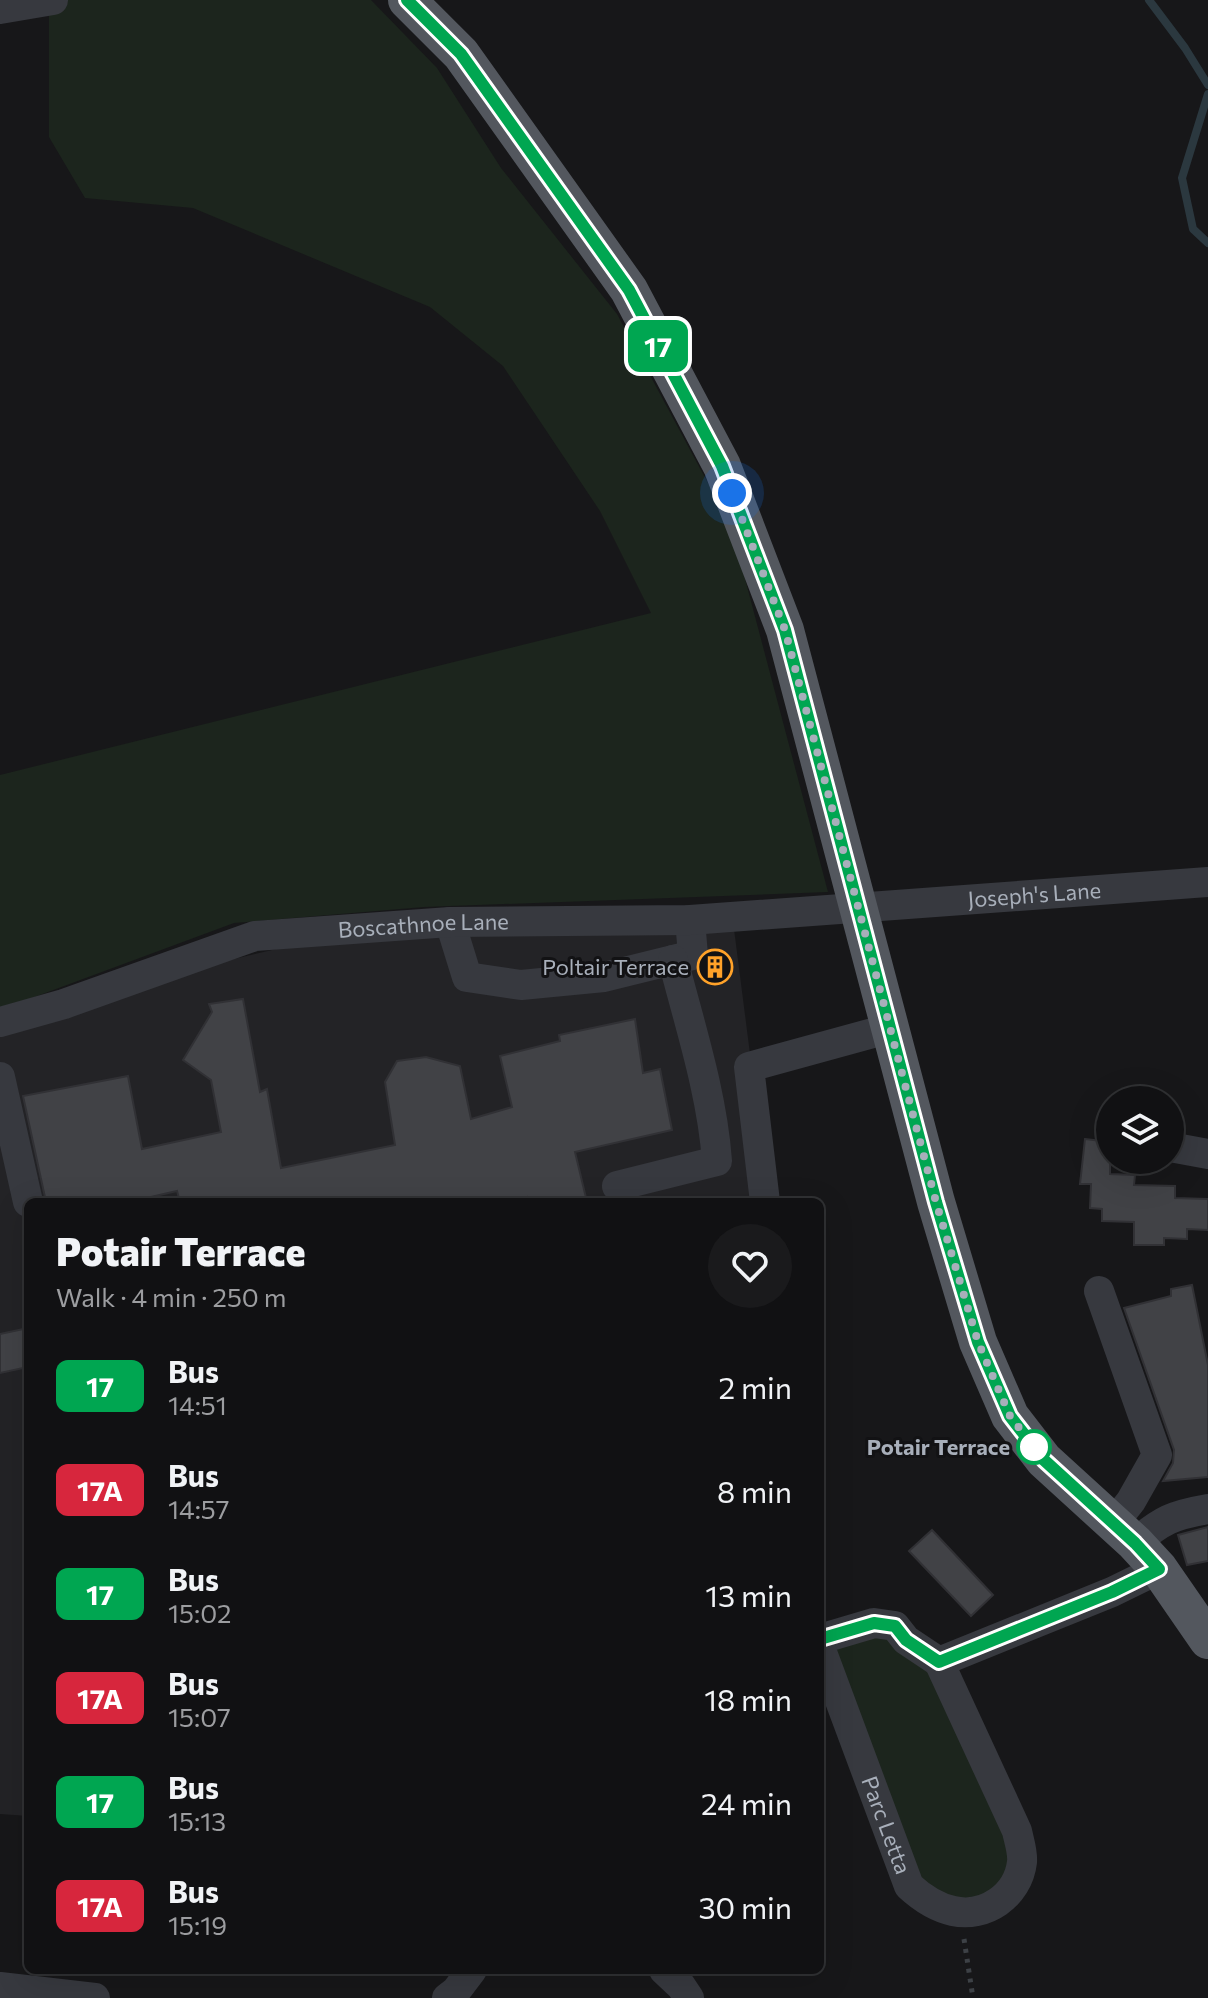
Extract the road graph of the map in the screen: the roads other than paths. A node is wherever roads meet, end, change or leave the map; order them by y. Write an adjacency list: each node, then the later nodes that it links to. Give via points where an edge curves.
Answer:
1 (53, 0): 3 (street)
2 (407, 0): 5 (main road, via 461,54 629,290 722,466 785,630)
3 (0, 9)
4 (1208, 882): 5 (street, Joseph's Lane)
5 (859, 907): 6 (street, Boscathnoe Lane); 10 (main road)
6 (690, 920): 7 (street, Boscathnoe Lane); 8 (street, via 693,955)
7 (450, 922): 8 (street, via 467,977 521,985 604,977); 9 (street, Boscathnoe Lane, via 255,936)
8 (673, 960): 14 (street, via 705,1084 717,1161)
9 (0, 1022)
10 (891, 1028): 16 (street, via 749,1067); 19 (main road, via 974,1328 1010,1416 1044,1460)
11 (0, 1077): 15 (street)
12 (1184, 1150): 13 (street)
13 (1208, 1154)
14 (617, 1186)
15 (27, 1198)
16 (765, 1198)
17 (1099, 1291): 19 (street, via 1157,1455 1131,1501)
18 (1208, 1509): 19 (street, via 1158,1523)
19 (1136, 1545): 21 (main road); 23 (street, via 1112,1592)
20 (824, 1638): 23 (street, via 874,1623 895,1626)
21 (1208, 1640)
22 (824, 1658): 23 (street, Parc Letta, via 909,1886 954,1912 984,1910 1011,1891 1022,1862 1017,1831)
23 (939, 1662)
24 (469, 1974): 29 (street)
25 (668, 1974): 30 (street)
26 (47, 1981): 27 (street); 28 (street)
27 (0, 1987)
28 (95, 1998)
29 (447, 1998)
30 (689, 1998)

